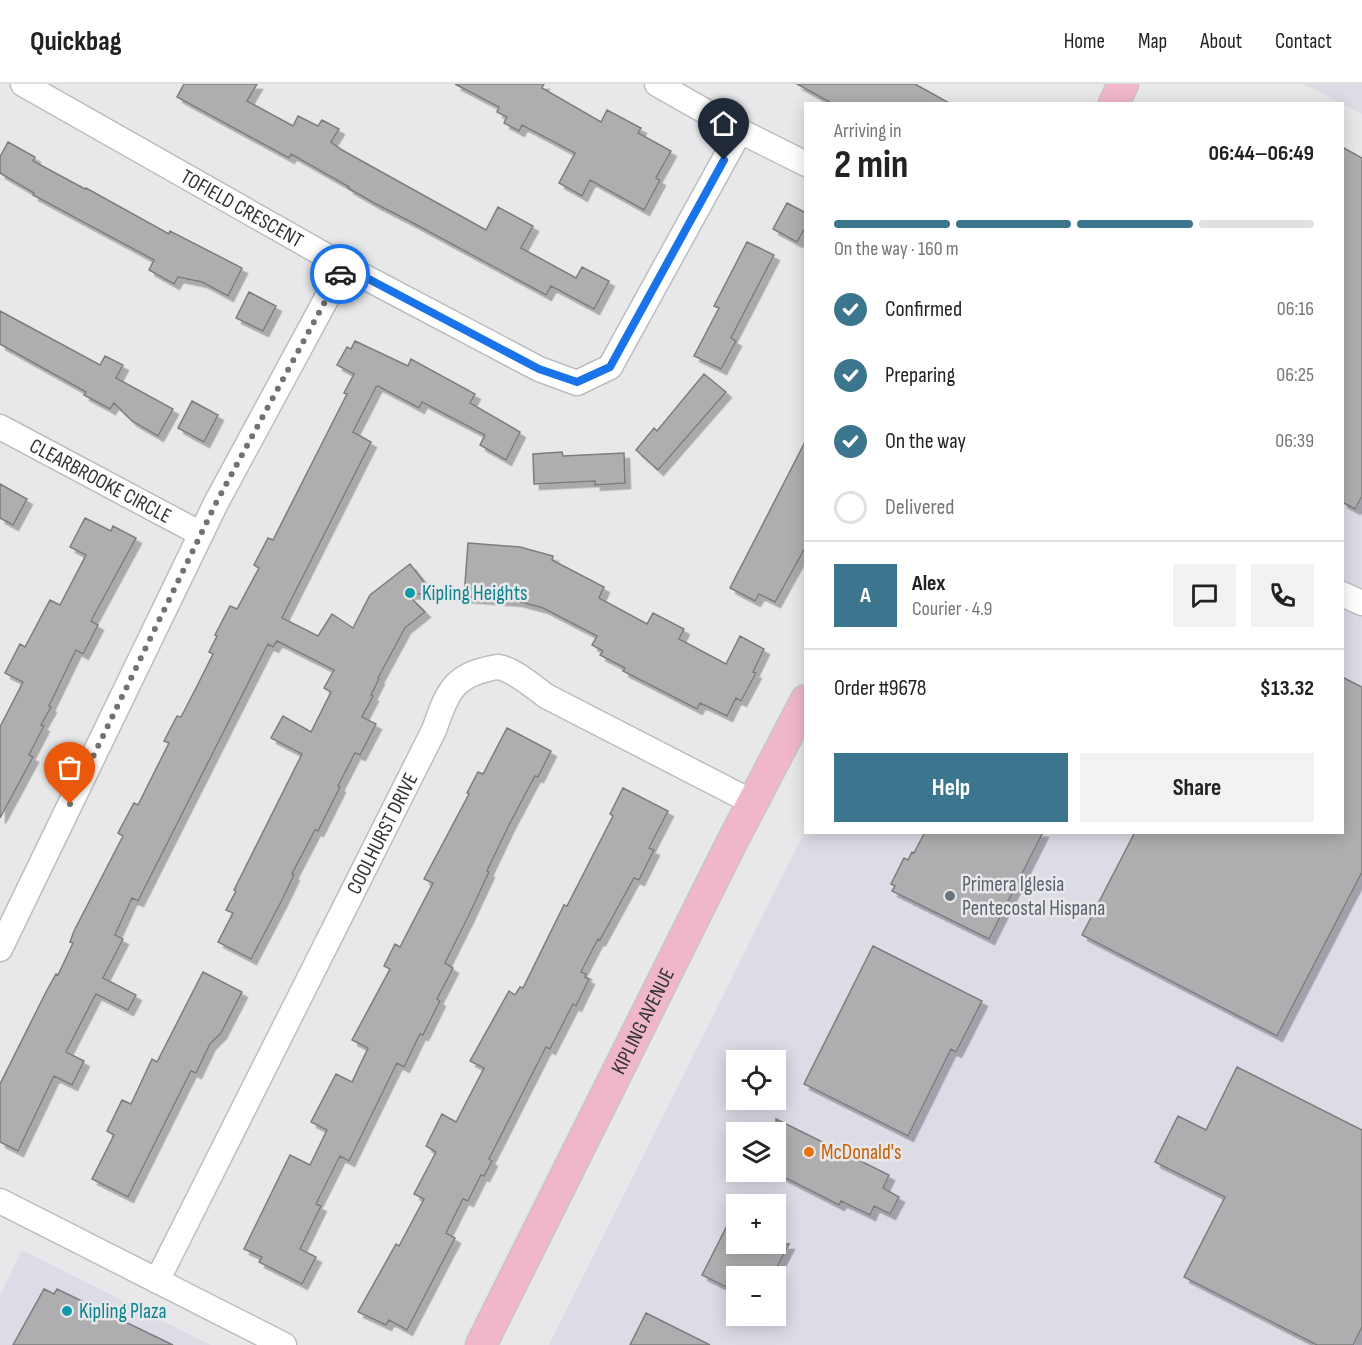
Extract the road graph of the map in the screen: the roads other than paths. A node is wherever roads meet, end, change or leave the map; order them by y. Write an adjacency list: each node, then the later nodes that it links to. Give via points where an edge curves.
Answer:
1 (22, 84): 7 (street, TOFIELD CRESCENT)
2 (657, 84): 5 (street)
3 (1124, 84): 4 (main road)
4 (1115, 102)
5 (740, 130): 6 (street); 7 (street, TOFIELD CRESCENT, via 610,367 577,382 539,369)
6 (804, 163)
7 (344, 266): 9 (street)
8 (0, 427): 9 (street, CLEARBROOKE CIRCLE)
9 (201, 534): 14 (street)
10 (1344, 595): 11 (street)
11 (1362, 603)
12 (804, 704): 13 (main road, KIPLING AVENUE)
13 (752, 802): 16 (street, COOLHURST DRIVE, via 546,696 498,667 474,672 459,681 447,695 434,730); 18 (main road, KIPLING AVENUE)
14 (0, 949)
15 (0, 1201): 16 (street)
16 (157, 1281): 17 (street)
17 (284, 1345)
18 (481, 1345)

